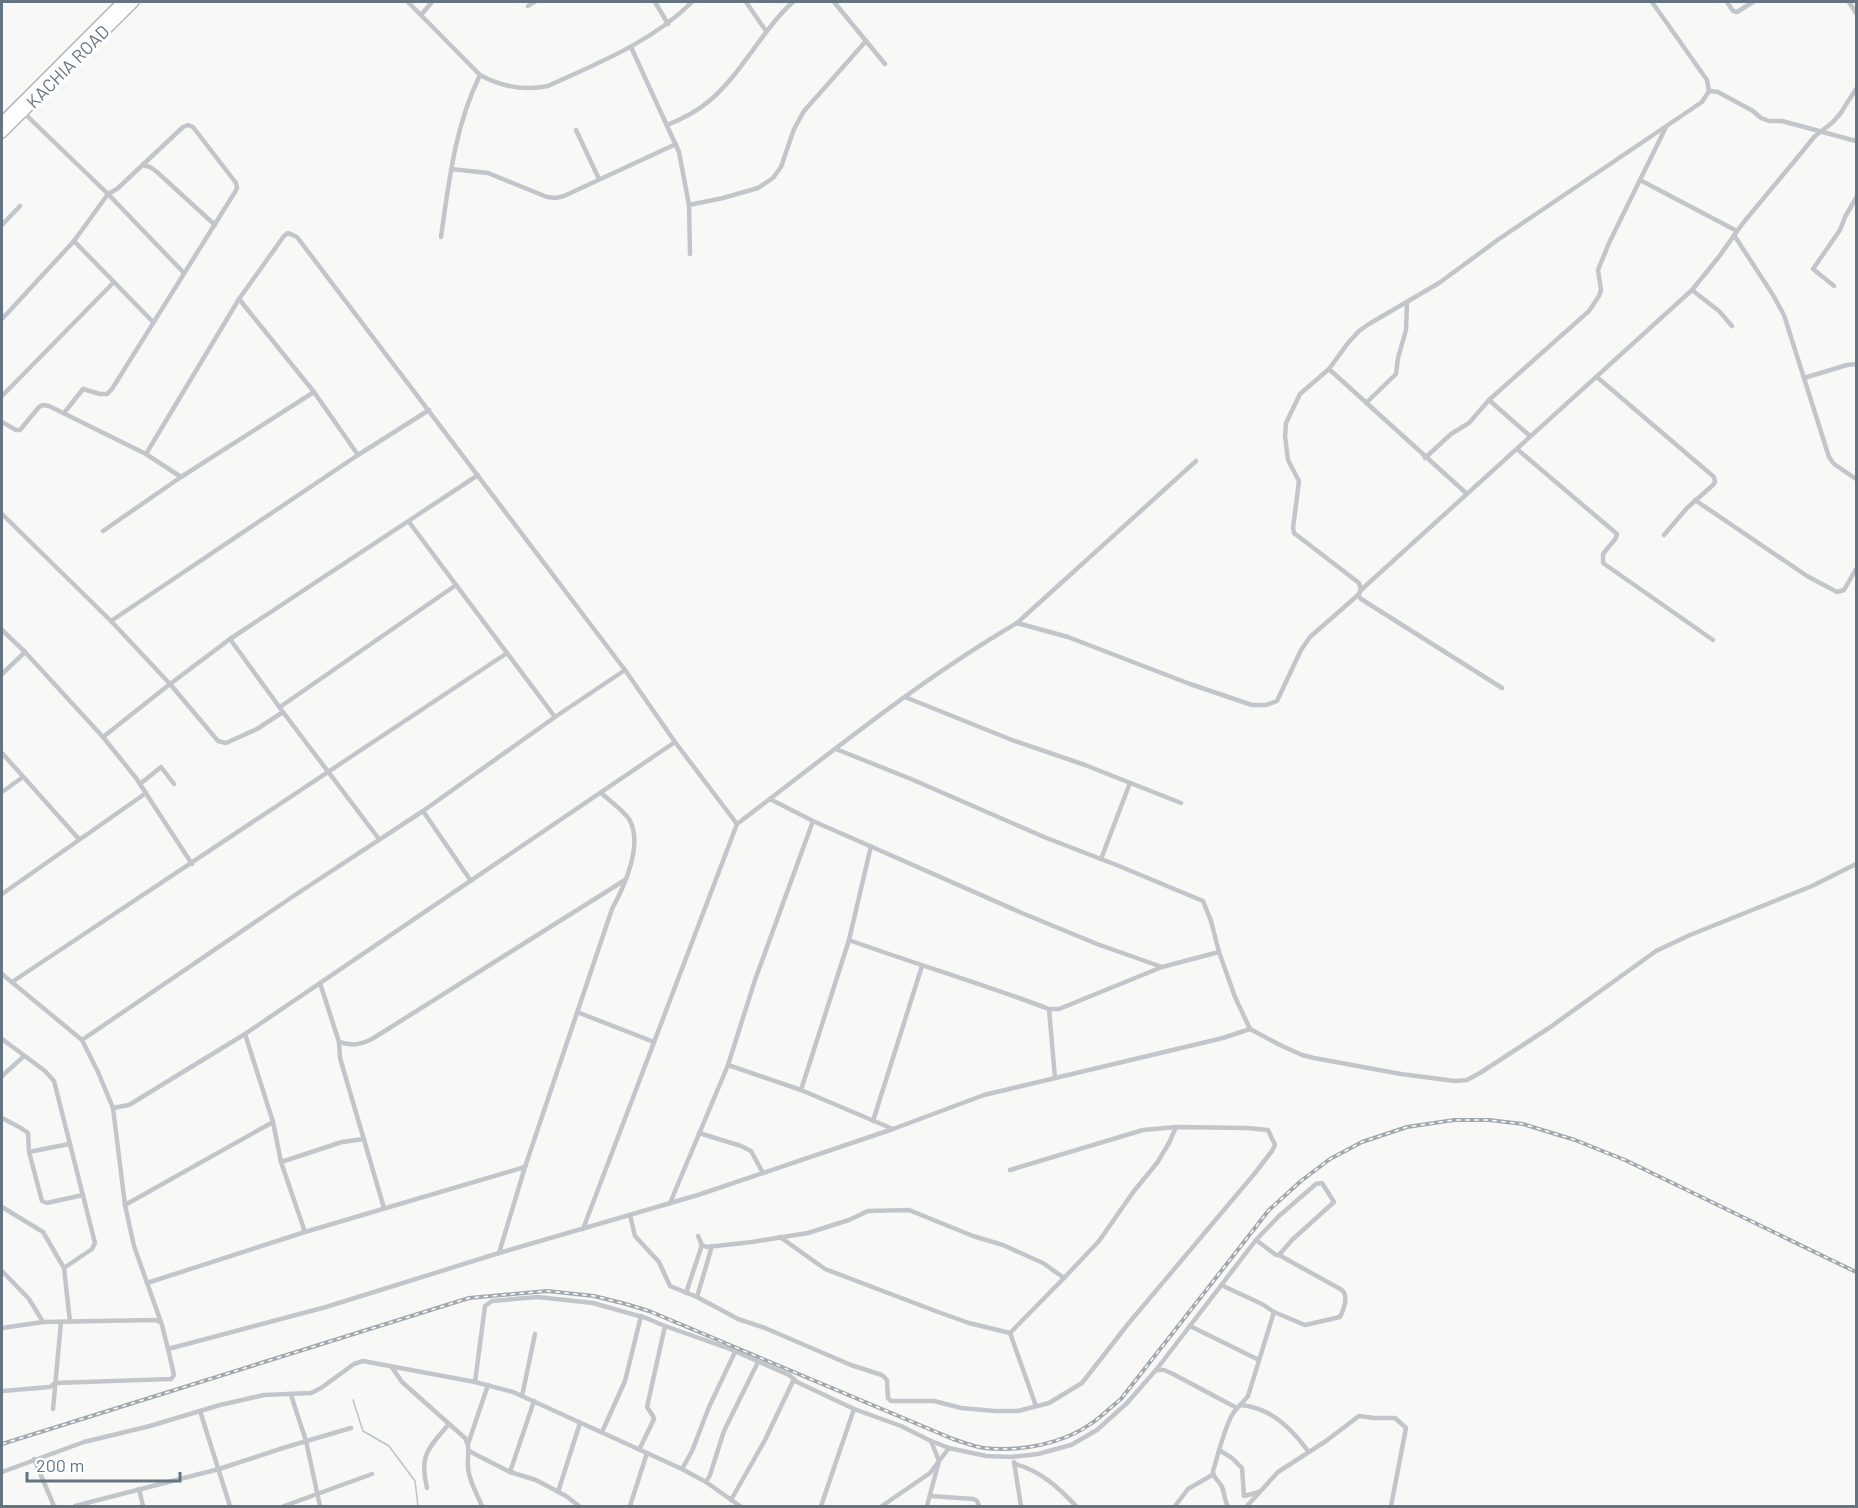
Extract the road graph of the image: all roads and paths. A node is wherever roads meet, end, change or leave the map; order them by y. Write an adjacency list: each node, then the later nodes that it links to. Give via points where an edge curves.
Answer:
1 (122, 2): 29 (highway, KACHIA ROAD)
2 (134, 2): 28 (highway, KACHIA ROAD)
3 (408, 2): 17 (street)
4 (432, 2): 17 (street)
5 (534, 2): 15 (street)
6 (655, 2): 18 (street)
7 (692, 2): 18 (street)
8 (746, 2): 19 (street)
9 (793, 2): 19 (street)
10 (834, 2): 20 (street)
11 (1652, 2): 24 (street)
12 (1727, 2): 13 (street, via 1737,12)
13 (1753, 2)
14 (1849, 2): 16 (street)
15 (528, 6)
16 (1857, 13)
17 (422, 15): 23 (street)
18 (668, 24): 21 (street)
19 (766, 31): 30 (street, via 709,102)
20 (866, 41): 22 (street); 44 (street, via 804,111 773,178 758,188)
21 (631, 46): 23 (street, via 548,86 508,87); 30 (street)
22 (885, 64)
23 (480, 75): 39 (street, via 463,115)
24 (1708, 85): 26 (street); 27 (street)
25 (1857, 89): 34 (street)
26 (1718, 92): 27 (street); 33 (street, via 1769,121)
27 (1708, 94): 31 (street)
28 (23, 112): 35 (highway, KACHIA ROAD); 42 (street)
29 (2, 122)
30 (667, 125): 37 (street)
31 (1667, 126): 41 (street); 57 (street)
32 (576, 130): 40 (street)
33 (1822, 130): 34 (street); 48 (street)
34 (1828, 130): 36 (street)
35 (2, 133)
36 (1857, 141)
37 (676, 144): 40 (street); 44 (street)
38 (143, 165): 42 (street); 47 (street, via 157,172); 47 (street, via 183,127 193,127 237,185)
39 (451, 169): 40 (street, via 488,173 556,198); 49 (street)
40 (598, 179)
41 (1640, 180): 48 (street); 67 (street, via 1601,261 1601,290 1595,303)
42 (108, 194): 50 (street); 52 (street)
43 (1857, 198): 54 (street, via 1813,269)
44 (689, 205): 51 (street)
45 (20, 206): 46 (street)
46 (2, 225)
47 (215, 225): 52 (street)
48 (1736, 233): 55 (street); 64 (street, via 1779,305)
49 (441, 237)
50 (74, 241): 53 (street); 58 (street)
51 (690, 254)
52 (184, 273): 59 (street)
53 (114, 282): 59 (street); 66 (street)
54 (1834, 286)
55 (1692, 290): 60 (street); 63 (street)
56 (238, 299): 65 (street); 69 (street, via 284,236 293,234); 74 (street)
57 (1407, 303): 62 (street, via 1359,331); 68 (street, via 1406,330 1396,374)
58 (2, 319)
59 (153, 322): 70 (street, via 107,394 83,389)
60 (1732, 326)
61 (1857, 364): 64 (street)
62 (1329, 369): 68 (street); 89 (street, via 1300,394 1286,423 1288,460 1299,481 1293,528 1298,538 1359,583)
63 (1597, 376): 72 (street); 82 (street, via 1714,477 1713,485)
64 (1804, 378): 80 (street, via 1829,457)
65 (314, 392): 75 (street); 79 (street)
66 (2, 396)
67 (1489, 400): 72 (street); 76 (street)
68 (1366, 403): 76 (street)
69 (429, 410): 75 (street); 78 (street)
70 (64, 413): 71 (street, via 43,405 20,430); 74 (street)
71 (2, 422)
72 (1530, 436): 73 (street)
73 (1517, 448): 81 (street); 94 (street, via 1617,534 1603,554 1603,562)
74 (146, 454): 79 (street)
75 (358, 455): 90 (street)
76 (1425, 458): 81 (street)
77 (1196, 461): 91 (street)
78 (478, 475): 84 (street); 97 (street)
79 (181, 477): 85 (street)
80 (1857, 479)
81 (1466, 493): 89 (street)
82 (1695, 500): 86 (street); 87 (street, via 1837,592 1844,590)
83 (2, 514): 90 (street)
84 (409, 522): 88 (street); 93 (street)
85 (103, 531)
86 (1664, 535)
87 (1857, 569)
88 (456, 585): 96 (street); 102 (street)
89 (1359, 592): 91 (street, via 1310,637 1277,701 1266,705 1252,705 1068,637); 100 (street, via 1361,599)
90 (111, 621): 99 (street)
91 (1017, 623): 101 (street)
92 (2, 630): 95 (street)
93 (230, 639): 99 (street); 102 (street)
94 (1713, 640)
95 (25, 652): 98 (street); 104 (street)
96 (507, 653): 103 (street); 108 (street)
97 (625, 670): 103 (street); 105 (street)
98 (2, 674)
99 (170, 684): 102 (street, via 222,743 257,729); 104 (street)
100 (1502, 688)
101 (905, 697): 106 (street); 110 (street)
102 (281, 710): 108 (street)
103 (555, 717): 118 (street)
104 (103, 737): 111 (street)
105 (675, 742): 115 (street); 120 (street)
106 (836, 749): 116 (street); 124 (street)
107 (2, 753): 109 (street)
108 (328, 772): 122 (street); 125 (street)
109 (23, 777): 113 (street); 121 (street)
110 (1130, 783): 117 (street); 124 (street)
111 (140, 784): 112 (street, via 161,767); 114 (street)
112 (174, 784)
113 (2, 792)
114 (146, 793): 121 (street); 125 (street)
115 (601, 793): 127 (street, via 629,819 634,834 634,850); 128 (street)
116 (770, 799): 119 (street); 120 (street)
117 (1181, 803)
118 (423, 811): 122 (street); 128 (street)
119 (813, 821): 123 (street); 146 (street)
120 (736, 824): 144 (street)
121 (78, 838): 129 (street)
122 (379, 839): 142 (street)
123 (871, 846): 130 (street); 133 (street, via 1022,913)
124 (1101, 859): 131 (street, via 1203,901)
125 (192, 864): 135 (street)
126 (1857, 864): 139 (street, via 1656,951 1549,1028 1467,1080 1401,1074 1302,1055)
127 (625, 880): 138 (street); 143 (street, via 372,1039 352,1046)
128 (471, 881): 136 (street)
129 (2, 894)
130 (849, 940): 132 (street); 149 (street)
131 (1219, 951): 133 (street); 139 (street)
132 (922, 966): 137 (street); 152 (street)
133 (1162, 967): 137 (street, via 1059,1009)
134 (2, 974): 135 (street)
135 (12, 982): 142 (street)
136 (320, 983): 140 (street); 143 (street)
137 (1050, 1009): 148 (street)
138 (577, 1012): 144 (street); 161 (street)
139 (1250, 1029): 148 (street)
140 (245, 1034): 150 (street, via 129,1105); 153 (street)
141 (2, 1039): 145 (street)
142 (82, 1040): 150 (street)
143 (339, 1042): 157 (street, via 340,1058)
144 (654, 1042): 170 (street)
145 (24, 1056): 147 (street); 158 (street, via 54,1081)
146 (728, 1065): 149 (street); 156 (street)
147 (2, 1076)
148 (1054, 1078): 155 (street, via 984,1095)
149 (801, 1090): 152 (street)
150 (113, 1108): 166 (street)
151 (2, 1118): 159 (street, via 27,1133)
152 (873, 1121): 155 (street)
153 (273, 1122): 160 (street); 166 (street)
154 (1176, 1128): 162 (street, via 1143,1130); 181 (street, via 1157,1163 1099,1241); 211 (street, via 1268,1130 1275,1145 1082,1383 1049,1403)
155 (893, 1129): 163 (street)
156 (699, 1133): 163 (street, via 751,1151); 165 (street)
157 (364, 1139): 160 (street); 168 (street)
158 (69, 1144): 159 (street); 164 (street)
159 (29, 1152): 164 (street, via 42,1201)
160 (281, 1162): 171 (street)
161 (525, 1167): 168 (street); 177 (street)
162 (1010, 1170)
163 (764, 1173): 165 (street)
164 (83, 1195): 179 (street, via 95,1245)
165 (670, 1203): 169 (street)
166 (125, 1205): 182 (street)
167 (2, 1207): 179 (street, via 43,1232)
168 (384, 1208): 171 (street)
169 (630, 1215): 170 (street); 184 (street, via 635,1236 659,1262 670,1286)
170 (583, 1229): 177 (street)
171 (304, 1232): 182 (street)
172 (698, 1236): 175 (street)
173 (780, 1237): 176 (street); 181 (street, via 808,1233 868,1211 909,1210 1003,1245 1043,1263); 195 (street, via 825,1269 969,1323)
174 (1256, 1240): 178 (street); 178 (street, via 1316,1184 1322,1183 1334,1202); 183 (street)
175 (702, 1245): 176 (street); 184 (street)
176 (712, 1246): 185 (street)
177 (499, 1252): 197 (street, via 326,1307)
178 (1279, 1255): 186 (street, via 1342,1290 1346,1298 1341,1317 1305,1325)
179 (64, 1268): 190 (street)
180 (2, 1272): 188 (street, via 29,1299)
181 (1064, 1278): 195 (street)
182 (147, 1283): 191 (street)
183 (1221, 1285): 186 (street); 193 (street)
184 (686, 1293): 185 (street)
185 (696, 1297): 211 (street, via 738,1319 882,1375 887,1380 891,1401 934,1401 994,1412)
186 (1274, 1312): 199 (street)
187 (641, 1316): 192 (street); 204 (street, via 593,1303 545,1298 492,1301 485,1306); 219 (street, via 625,1381)
188 (43, 1322): 189 (street); 194 (street)
189 (61, 1322): 190 (street); 205 (street)
190 (70, 1322): 191 (street)
191 (160, 1322): 197 (street)
192 (665, 1326): 198 (street); 224 (street, via 647,1407 654,1419)
193 (1190, 1326): 199 (street); 202 (street)
194 (2, 1328)
195 (1010, 1333): 211 (street)
196 (536, 1334): 209 (street)
197 (168, 1349): 205 (street, via 174,1375 171,1379)
198 (735, 1352): 200 (street); 234 (street)
199 (1259, 1360): 212 (street, via 1248,1396)
200 (758, 1362): 203 (street); 239 (street, via 724,1431)
201 (391, 1366): 204 (street); 208 (street, via 363,1361 311,1393); 217 (street, via 402,1382)
202 (1156, 1370): 212 (street, via 1164,1370); 229 (street, via 1097,1430 1071,1445)
203 (794, 1379): 214 (street); 246 (street)
204 (475, 1382): 206 (street)
205 (56, 1383): 207 (street, via 50,1388); 213 (street)
206 (488, 1385): 209 (street); 222 (street)
207 (2, 1391)
208 (291, 1395): 215 (street, via 264,1395); 220 (street)
209 (522, 1396): 210 (street)
210 (534, 1401): 216 (street); 236 (street)
211 (1036, 1406)
212 (1239, 1406): 225 (street); 227 (street, via 1251,1406 1278,1419)
213 (53, 1409)
214 (854, 1409): 221 (street); 256 (street)
215 (200, 1411): 230 (street); 233 (street)
216 (580, 1423): 219 (street); 243 (street)
217 (448, 1425): 222 (street); 240 (street, via 425,1455 423,1473)
218 (351, 1428): 220 (street)
219 (602, 1432): 224 (street)
220 (306, 1441): 233 (street); 244 (street)
221 (931, 1442): 223 (street); 231 (street)
222 (468, 1444): 226 (street)
223 (949, 1448): 229 (street); 231 (street)
224 (639, 1450): 228 (street)
225 (1219, 1450): 238 (street); 242 (street, via 1242,1468 1244,1496)
226 (470, 1451): 236 (street); 253 (street, via 468,1466)
227 (1308, 1451): 242 (street, via 1278,1472); 265 (street, via 1359,1416 1398,1419 1406,1430)
228 (647, 1453): 234 (street); 255 (street)
229 (1011, 1457): 232 (street)
230 (34, 1459): 235 (street); 247 (street)
231 (939, 1461): 245 (street); 257 (street, via 930,1473)
232 (1016, 1464): 260 (street); 261 (street, via 1049,1480)
233 (219, 1469): 241 (street); 250 (street)
234 (682, 1469): 239 (street)
235 (2, 1472)
236 (510, 1472): 243 (street)
237 (372, 1474): 244 (street)
238 (1212, 1475): 262 (street, via 1188,1489); 263 (street, via 1223,1488)
239 (706, 1482): 246 (street)
240 (427, 1488)
241 (139, 1489): 248 (street); 249 (street)
242 (1260, 1491): 264 (street)
243 (558, 1492): 254 (street)
244 (317, 1494): 251 (street); 252 (street)
245 (930, 1496): 258 (street); 259 (street, via 974,1499)
246 (735, 1504)
247 (54, 1506)
248 (75, 1506)
249 (142, 1506)
250 (230, 1506)
251 (284, 1506)
252 (320, 1506)
253 (482, 1506)
254 (579, 1506)
255 (630, 1506)
256 (821, 1506)
257 (882, 1506)
258 (927, 1506)
259 (979, 1506)
260 (1021, 1506)
261 (1077, 1506)
262 (1175, 1506)
263 (1228, 1506)
264 (1247, 1506)
265 (1391, 1506)

